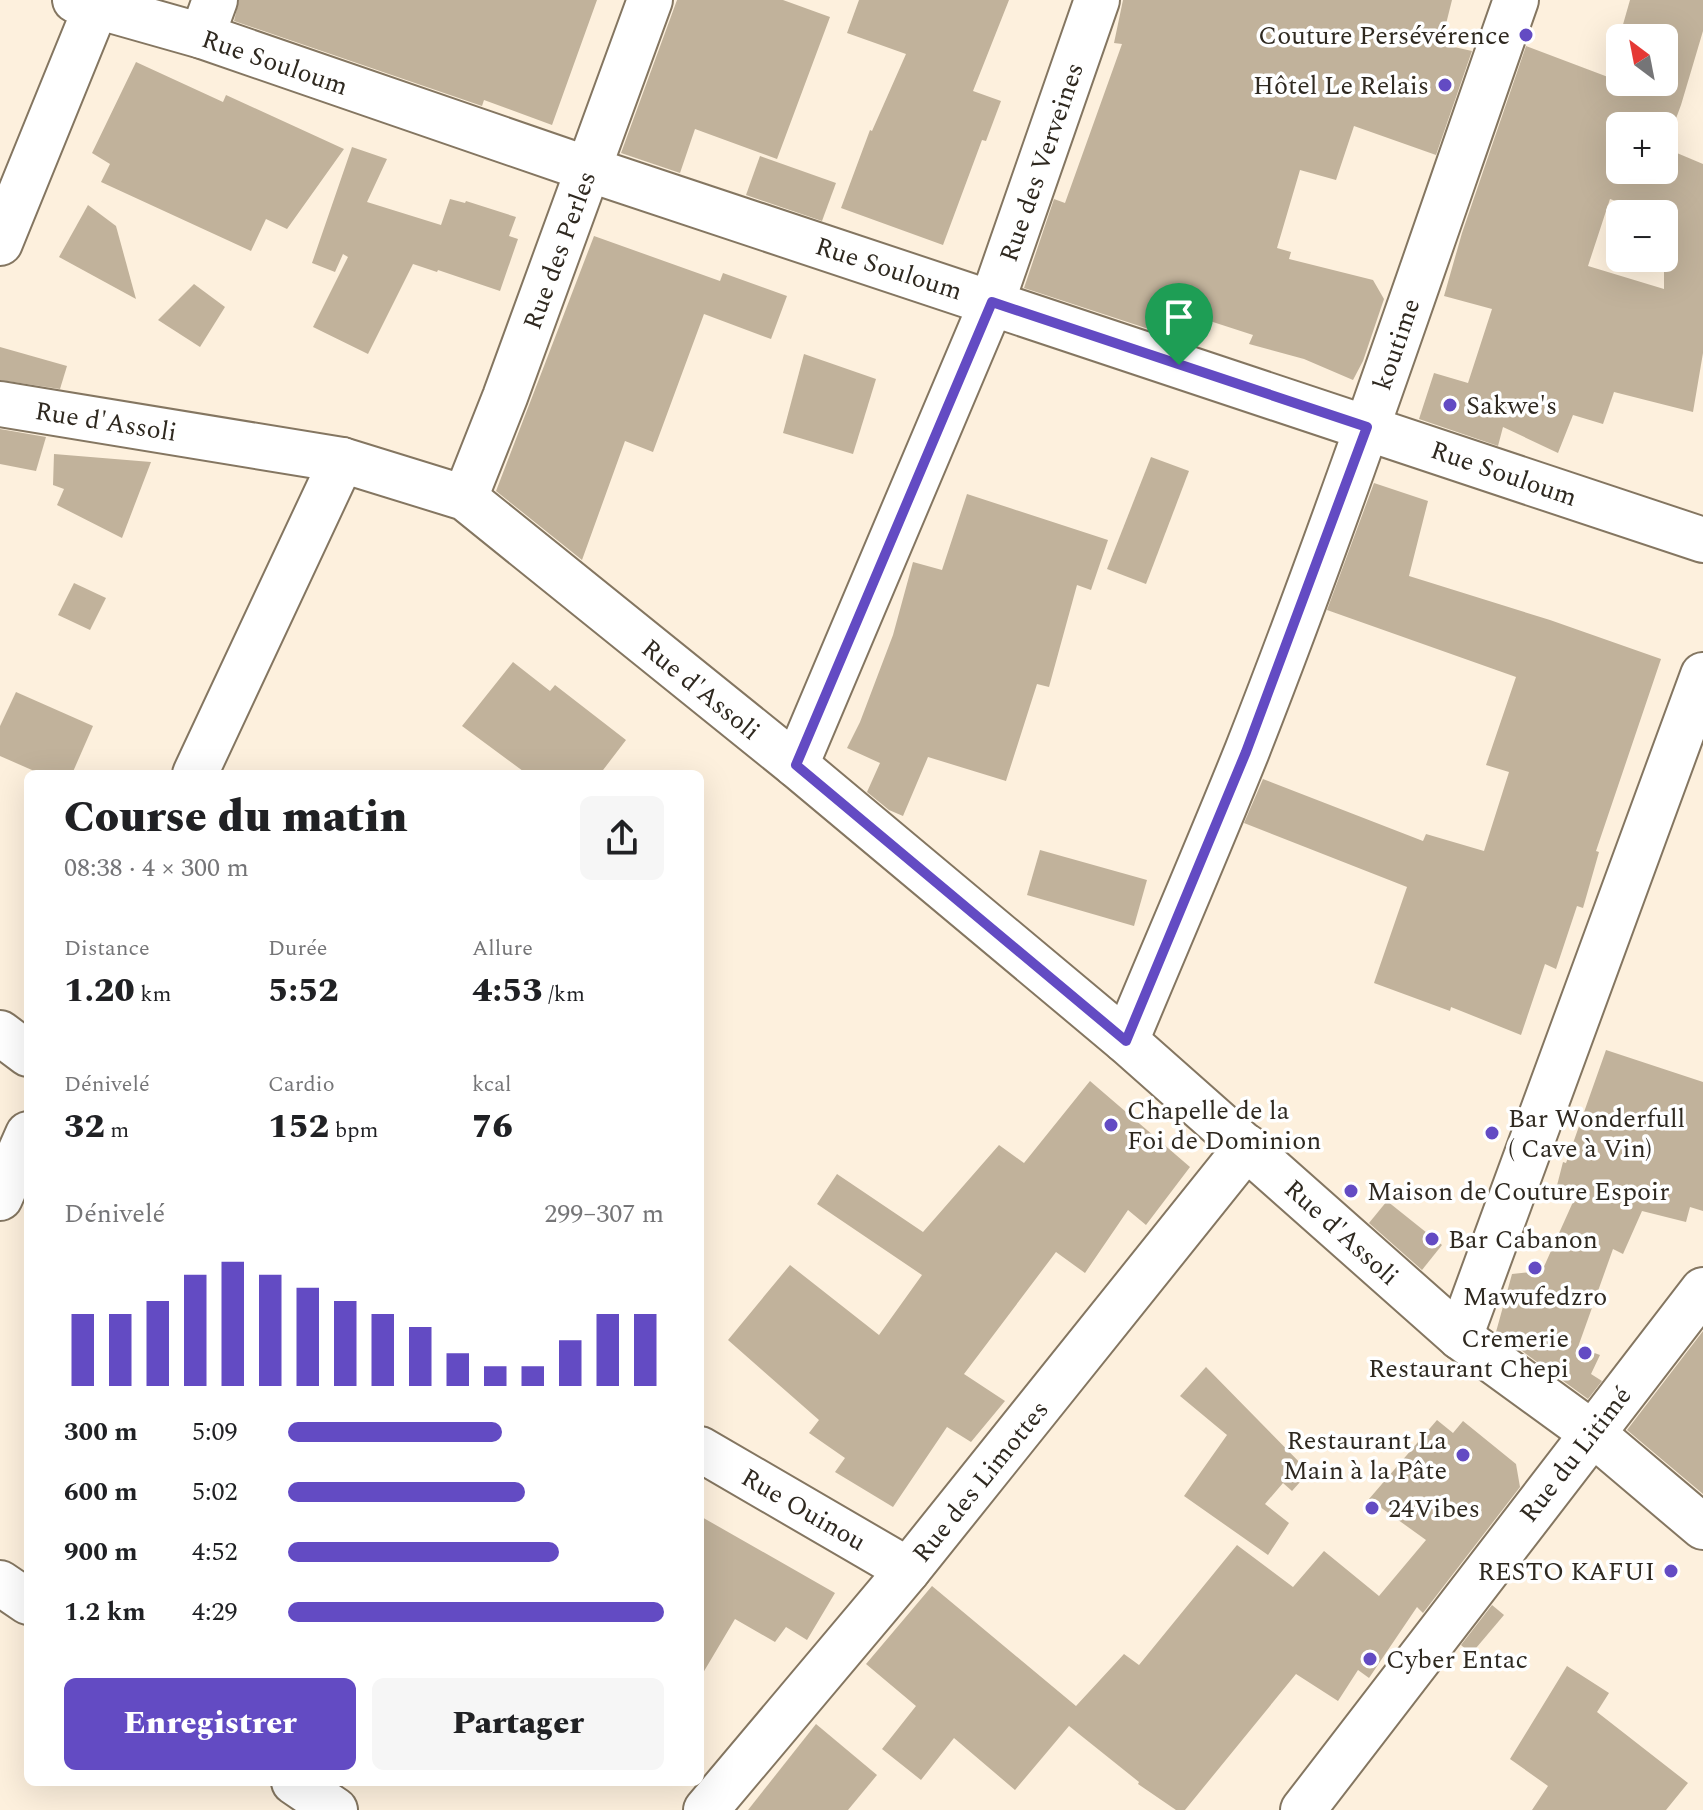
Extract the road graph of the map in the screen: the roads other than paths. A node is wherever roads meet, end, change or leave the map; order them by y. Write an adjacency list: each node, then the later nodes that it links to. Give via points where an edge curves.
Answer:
1 (650, 0): 6 (street, Rue des Perles)
2 (1097, 0): 8 (street, Rue des Verveines)
3 (1516, 0): 10 (street, koutime)
4 (85, 4): 5 (street, Rue Souloum); 7 (street)
5 (208, 18): 6 (street, Rue Souloum)
6 (588, 169): 8 (street, Rue Souloum); 12 (street, Rue des Perles)
7 (0, 243)
8 (992, 302): 10 (street, Rue Souloum); 15 (street, Rue des Verveines)
9 (0, 404): 11 (street, Rue d'Assoli)
10 (1367, 427): 13 (street, Rue Souloum); 18 (street, koutime, via 1246,752)
11 (342, 460): 12 (street, Rue d'Assoli); 16 (street)
12 (465, 498): 15 (street, Rue d'Assoli)
13 (1703, 540)
14 (1703, 675): 24 (street)
15 (796, 765): 18 (street, Rue d'Assoli)
16 (197, 770)
17 (0, 1033): 19 (street)
18 (1126, 1041): 21 (street, Rue d'Assoli)
19 (24, 1051)
20 (24, 1143): 22 (street)
21 (1247, 1147): 24 (street, Rue d'Assoli); 28 (street, Rue des Limottes)
22 (0, 1198)
23 (1703, 1290): 25 (street, Rue du Litimé)
24 (1460, 1337): 25 (street, Rue d'Assoli)
25 (1592, 1433): 27 (street, Rue d'Assoli); 34 (street, Rue du Litimé)
26 (704, 1451): 28 (street, Rue Ouinou)
27 (1703, 1527)
28 (908, 1570): 33 (street, Rue des Limottes)
29 (0, 1583): 30 (street)
30 (24, 1599)
31 (300, 1786): 32 (street)
32 (335, 1810)
33 (706, 1810)
34 (1303, 1810)

